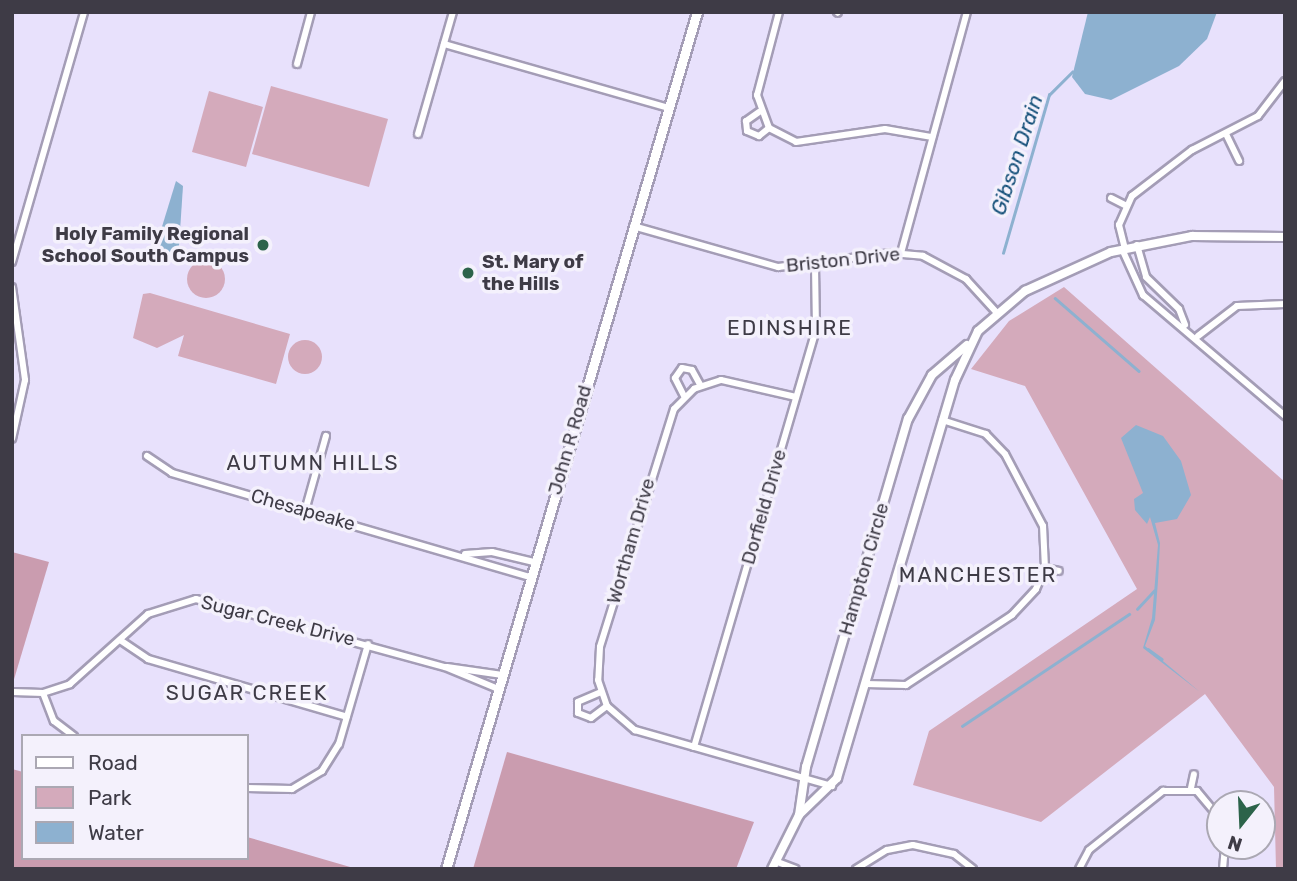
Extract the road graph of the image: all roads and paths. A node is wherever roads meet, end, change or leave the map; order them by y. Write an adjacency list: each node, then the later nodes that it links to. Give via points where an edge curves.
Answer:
1 (84, 12): 24 (street)
2 (311, 12): 8 (street)
3 (453, 12): 7 (street)
4 (697, 12): 10 (main road, John R Road)
5 (779, 12): 11 (street, via 758,87)
6 (967, 12): 15 (street)
7 (444, 44): 10 (street); 13 (street)
8 (297, 64)
9 (1285, 81): 14 (street, via 1258,116)
10 (668, 108): 19 (main road, John R Road)
11 (759, 112): 12 (street); 12 (street, via 746,121 747,131 759,136)
12 (769, 128): 15 (street, via 796,142 885,129)
13 (418, 134)
14 (1226, 134): 16 (street); 18 (street, via 1192,150)
15 (932, 136): 23 (street)
16 (1239, 161)
17 (1111, 198): 18 (street)
18 (1125, 205): 22 (street, via 1119,225)
19 (633, 226): 25 (street, Briston Drive, via 769,266); 44 (main road, John R Road)
20 (1285, 237): 21 (street, Hampton Circle, via 1192,236)
21 (1137, 245): 22 (street, Hampton Circle); 26 (street)
22 (1123, 249): 28 (street); 30 (street, Hampton Circle, via 1057,274)
23 (901, 253): 25 (street, Briston Drive); 30 (street, Briston Drive, via 955,271)
24 (12, 262)
25 (815, 265): 36 (street, Dorfield Drive, via 818,319)
26 (1153, 286): 28 (street); 31 (street, via 1179,309)
27 (12, 287): 40 (street, via 25,380)
28 (1143, 295): 31 (street)
29 (1285, 304): 32 (street, via 1237,306)
30 (997, 313): 33 (street, Hampton Circle)
31 (1185, 325): 32 (street)
32 (1198, 336): 37 (street)
33 (967, 345): 38 (street, Hampton Circle); 62 (street, Hampton Circle, via 932,375 908,419)
34 (701, 386): 35 (street, Wortham Drive); 35 (street, via 692,370 679,370 675,378); 36 (street, Wortham Drive, via 736,380)
35 (684, 396): 55 (street, Wortham Drive, via 665,426 600,647)
36 (796, 397): 60 (street, Dorfield Drive)
37 (1285, 416)
38 (942, 420): 45 (street, via 986,434 1004,454 1043,527); 52 (street, Hampton Circle)
39 (326, 436): 42 (street)
40 (12, 439)
41 (147, 456): 42 (street, Chesapeake, via 172,473)
42 (304, 511): 43 (street, Chesapeake)
43 (463, 555): 44 (street, Chesapeake, via 492,552); 47 (street, Chesapeake)
44 (534, 562): 47 (main road, John R Road)
45 (1045, 568): 46 (street); 52 (street, via 1036,589 1012,615 906,685)
46 (1059, 571)
47 (530, 577): 51 (main road, John R Road)
48 (120, 640): 49 (street, Sugar Creek Drive, via 161,607 202,598); 56 (street, Sugar Creek Drive, via 77,680); 58 (street, via 148,659)
49 (368, 644): 50 (street, Sugar Creek Drive); 58 (street)
50 (445, 667): 51 (street, Sugar Creek Drive); 53 (street, Sugar Creek Drive)
51 (502, 675): 53 (main road, John R Road)
52 (866, 684): 63 (street, Hampton Circle)
53 (498, 689): 69 (main road, John R Road)
54 (13, 692): 56 (street, Sugar Creek Drive)
55 (601, 692): 57 (street, Wortham Drive); 57 (street, via 578,702 578,713 591,718)
56 (43, 693): 59 (street, via 54,721)
57 (607, 706): 60 (street, Wortham Drive, via 635,730)
58 (347, 717): 64 (street, via 334,754 314,778 283,791)
59 (71, 734)
60 (694, 747): 62 (street, Wortham Drive)
61 (1194, 774): 65 (street)
62 (804, 779): 63 (street, Wortham Drive); 67 (street, Hampton Circle)
63 (832, 786): 67 (street, Hampton Circle)
64 (248, 788)
65 (1191, 788): 66 (street); 73 (street, via 1157,794 1089,850)
66 (1206, 797)
67 (799, 814): 68 (street, Hampton Circle)
68 (773, 865): 70 (street)
69 (446, 869)
70 (796, 869)
71 (856, 869): 72 (street, via 887,850 913,845 954,854)
72 (973, 869)
73 (1079, 869)

